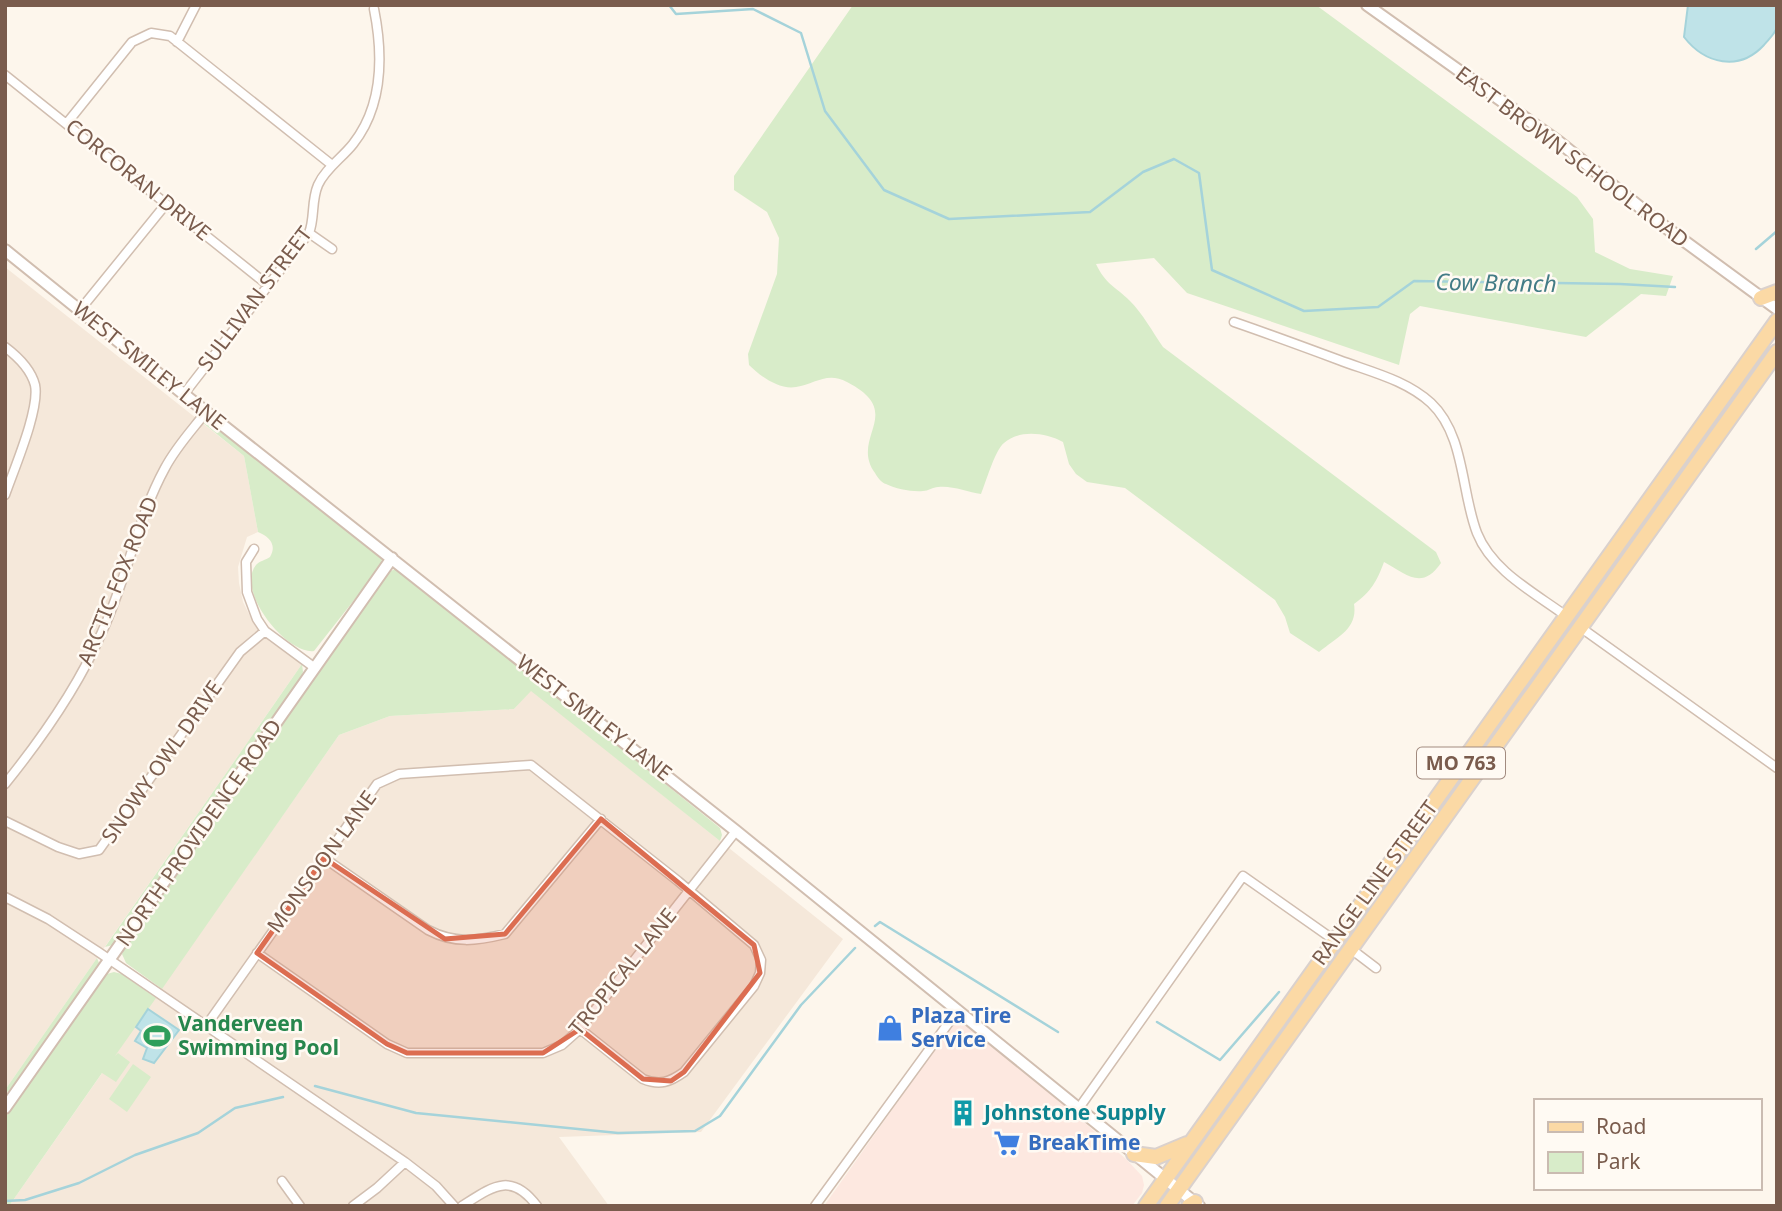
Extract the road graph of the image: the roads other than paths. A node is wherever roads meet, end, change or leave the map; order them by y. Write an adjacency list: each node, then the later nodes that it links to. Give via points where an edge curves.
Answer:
1 (196, 5): 4 (street)
2 (1367, 5): 14 (street, EAST BROWN SCHOOL ROAD, via 1559,142 1657,222)
3 (374, 9): 7 (street, SULLIVAN STREET, via 378,89 369,118 353,144)
4 (177, 42): 6 (street, via 151,33 132,42); 7 (street)
5 (5, 75): 6 (street, CORCORAN DRIVE)
6 (67, 123): 8 (street, CORCORAN DRIVE)
7 (332, 165): 9 (street, SULLIVAN STREET, via 318,185)
8 (166, 204): 12 (street, CORCORAN DRIVE); 16 (street)
9 (309, 233): 10 (street); 12 (street, SULLIVAN STREET)
10 (332, 249)
11 (5, 250): 16 (street, WEST SMILEY LANE)
12 (269, 286): 21 (street, SULLIVAN STREET)
13 (1777, 292): 14 (main road)
14 (1762, 298): 15 (street, EAST BROWN SCHOOL ROAD)
15 (1777, 309)
16 (80, 310): 21 (street, WEST SMILEY LANE)
17 (1777, 321): 26 (main road, RANGE LINE STREET / MO 763)
18 (1234, 322): 28 (street, via 1383,376 1416,391 1433,405 1446,422 1455,447 1477,535 1510,576)
19 (5, 347): 23 (street, via 19,358 34,383 36,402)
20 (1774, 358): 29 (main road, RANGE LINE STREET / MO 763)
21 (184, 394): 22 (street, WEST SMILEY LANE)
22 (206, 412): 27 (street, WEST SMILEY LANE); 34 (street, ARCTIC FOX ROAD, via 178,447 154,490 84,670)
23 (8, 475): 24 (street)
24 (5, 495)
25 (254, 549): 30 (street, via 246,562 247,592)
26 (1612, 552): 28 (main road, RANGE LINE STREET / MO 763); 29 (main road, via 1579,616)
27 (392, 558): 31 (street, NORTH PROVIDENCE ROAD); 37 (street, WEST SMILEY LANE)
28 (1566, 616): 32 (main road); 39 (main road, RANGE LINE STREET / MO 763)
29 (1580, 627): 32 (main road, RANGE LINE STREET / MO 763); 33 (street)
30 (265, 631): 31 (street); 36 (street, SNOWY OWL DRIVE, via 240,652 99,850 79,854)
31 (315, 668): 45 (street, NORTH PROVIDENCE ROAD)
32 (1548, 673): 43 (main road, RANGE LINE STREET / MO 763)
33 (1777, 768)
34 (5, 784)
35 (601, 819): 38 (street, MONSOON LANE, via 531,765 399,774 377,784); 38 (street, via 505,934 487,939 445,939); 40 (street, MONSOON LANE)
36 (5, 821)
37 (736, 831): 40 (street, TROPICAL LANE); 48 (street, WEST SMILEY LANE)
38 (324, 858): 44 (street, MONSOON LANE)
39 (1377, 880): 42 (main road, RANGE LINE STREET / MO 763); 43 (main road, via 1351,933)
40 (688, 890): 50 (street, TROPICAL LANE); 50 (street, MONSOON LANE, via 754,945 761,960 754,986 684,1072 671,1081 643,1079)
41 (5, 897): 45 (street)
42 (1334, 940): 47 (main road, via 1334,951); 52 (street, via 1243,876); 53 (main road, RANGE LINE STREET / MO 763)
43 (1351, 949): 46 (street); 47 (main road, RANGE LINE STREET / MO 763)
44 (257, 953): 49 (street, MONSOON LANE); 50 (street, TROPICAL LANE, via 387,1044 407,1053 543,1053 562,1045)
45 (110, 960): 49 (street); 51 (street, NORTH PROVIDENCE ROAD)
46 (1376, 968)
47 (1312, 1002): 58 (main road, RANGE LINE STREET / MO 763)
48 (958, 1010): 52 (street, WEST SMILEY LANE); 65 (street)
49 (206, 1026): 55 (street)
50 (580, 1029)
51 (5, 1108)
52 (1079, 1108): 54 (street, WEST SMILEY LANE)
53 (1191, 1142): 54 (main road, via 1156,1157); 56 (main road, RANGE LINE STREET / MO 763)
54 (1134, 1154): 56 (street, WEST SMILEY LANE)
55 (405, 1162): 61 (street); 62 (street)
56 (1165, 1180): 58 (street, WEST SMILEY LANE); 66 (main road, RANGE LINE STREET / MO 763)
57 (282, 1181): 60 (street)
58 (1178, 1190): 59 (street, WEST SMILEY LANE); 67 (main road, RANGE LINE STREET / MO 763)
59 (1194, 1205)
60 (300, 1206)
61 (353, 1206)
62 (454, 1206)
63 (462, 1206): 64 (street, via 508,1183)
64 (537, 1206)
65 (815, 1206)
66 (1146, 1206)
67 (1167, 1206)

